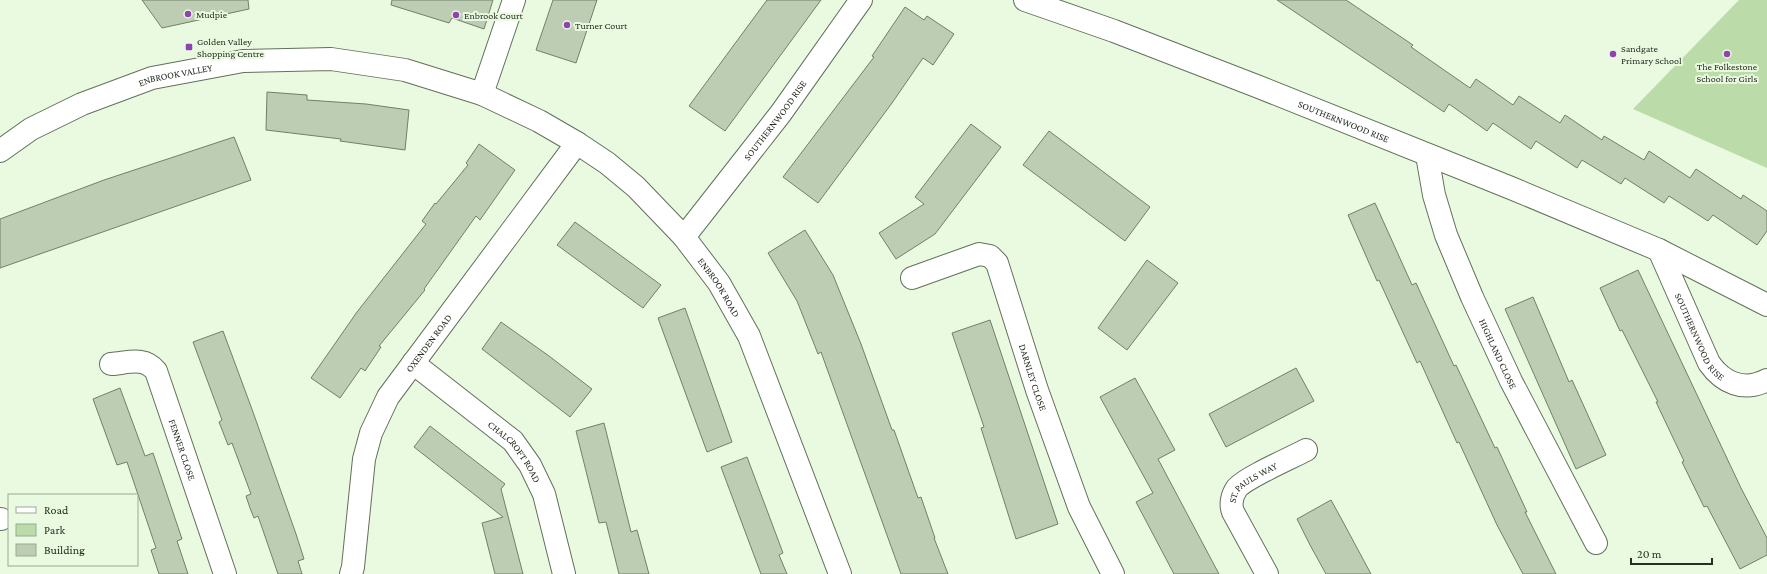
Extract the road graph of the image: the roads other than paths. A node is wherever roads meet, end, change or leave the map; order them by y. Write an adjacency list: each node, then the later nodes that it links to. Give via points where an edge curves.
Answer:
1 (514, 0): 4 (street)
2 (861, 0): 8 (street, SOUTHERNWOOD RISE, via 781,113)
3 (1025, 0): 7 (street, SOUTHERNWOOD RISE, via 1149,45)
4 (482, 94): 5 (street, ENBROOK ROAD); 6 (street, ENBROOK VALLEY, via 406,70 331,59 243,61 152,78 76,108 31,129)
5 (577, 142): 8 (street, ENBROOK ROAD, via 636,187); 12 (street, OXENDEN ROAD)
6 (1, 147)
7 (1426, 155): 9 (street, SOUTHERNWOOD RISE); 16 (street, HIGHLAND CLOSE, via 1446,235 1472,297 1511,381)
8 (684, 237): 20 (street, ENBROOK ROAD, via 719,283 749,336)
9 (1659, 250): 11 (street, SOUTHERNWOOD RISE); 14 (street, SOUTHERNWOOD RISE, via 1714,370 1725,380 1740,385)
10 (912, 278): 21 (street, DARNLEY CLOSE, via 979,254 990,256 997,263 1037,390 1079,507)
11 (1767, 305)
12 (414, 363): 18 (street, OXENDEN ROAD, via 388,397 370,433 364,459 353,567); 19 (street, CHALCROFT ROAD, via 513,441 530,465 544,494)
13 (111, 364): 17 (street, FENNER CLOSE, via 146,362 156,371)
14 (1767, 380)
15 (1306, 450): 22 (street, ST. PAULS WAY, via 1247,481 1232,497 1233,512)
16 (1596, 543)
17 (225, 574)
18 (350, 574)
19 (564, 574)
20 (840, 574)
21 (1113, 574)
22 (1266, 574)

